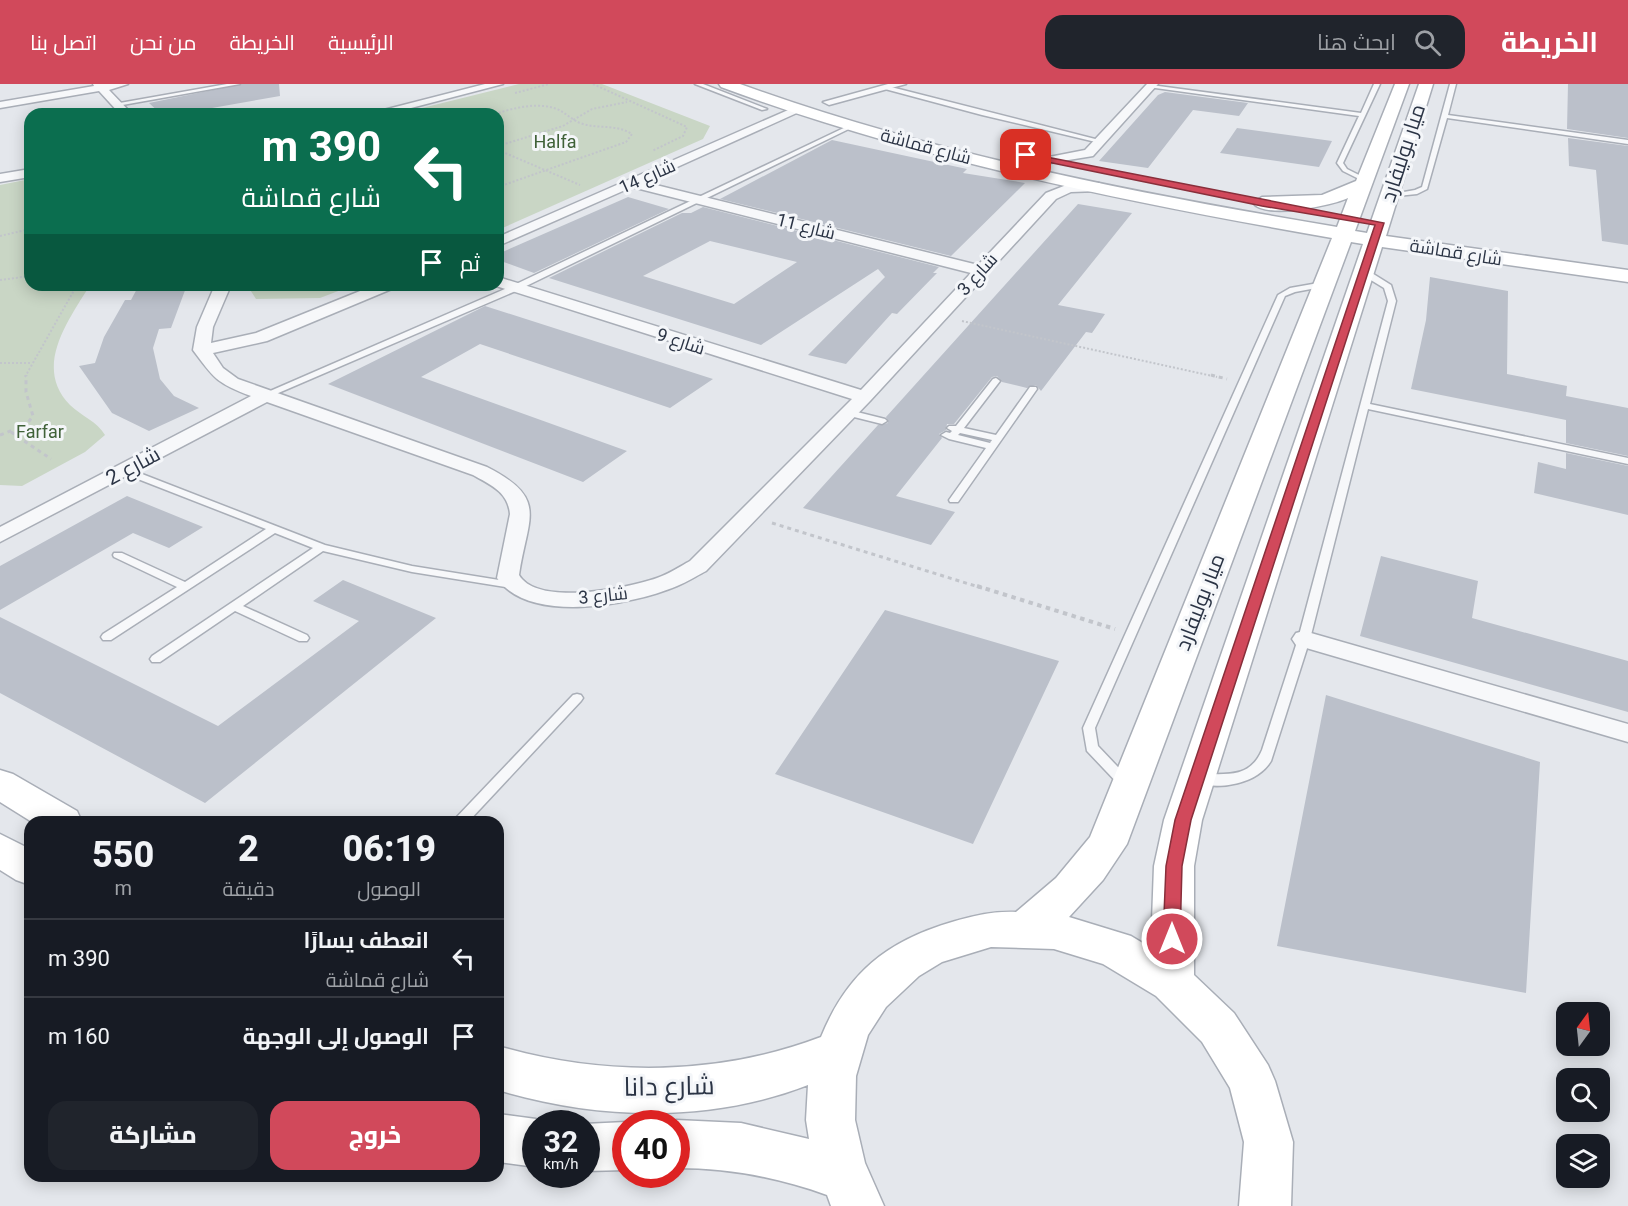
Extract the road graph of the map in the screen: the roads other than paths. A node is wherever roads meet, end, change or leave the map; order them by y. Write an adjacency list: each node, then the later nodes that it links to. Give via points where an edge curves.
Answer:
1 (123, 84): 13 (street)
2 (237, 84): 18 (lane)
3 (441, 84): 16 (street)
4 (498, 84): 16 (street)
5 (698, 84): 15 (lane)
6 (774, 84): 17 (street, شارع قماشة)
7 (901, 84): 14 (street)
8 (1377, 84): 24 (lane)
9 (1402, 84): 37 (street, ميار بوليفارد)
10 (1426, 84): 37 (street, ميار بوليفارد)
11 (1453, 84): 25 (lane)
12 (1152, 85): 24 (lane); 27 (street)
13 (99, 86): 18 (street); 19 (street)
14 (887, 87): 17 (street); 27 (lane)
15 (732, 90): 22 (lane); 23 (street, شارع قماشة)
16 (458, 94): 21 (street)
17 (829, 102): 23 (street, via 824,109); 29 (street, شارع قماشة)
18 (117, 104): 20 (street)
19 (0, 105)
20 (121, 108)
21 (399, 108)
22 (764, 109)
23 (795, 110): 26 (street, شارع قماشة); 32 (street, شارع 14)
24 (1363, 115): 37 (lane, via 1340,163)
25 (1444, 116): 28 (lane); 37 (lane, via 1425,188)
26 (852, 126): 29 (street, شارع قماشة); 35 (lane)
27 (1100, 141): 29 (street, via 1088,159)
28 (1628, 142)
29 (1045, 168): 33 (street, شارع قماشة); 34 (street); 36 (street, شارع قماشة)
30 (24, 173): 31 (street)
31 (0, 178)
32 (632, 183): 35 (street, شارع 11); 39 (street, شارع 14)
33 (1099, 187): 34 (street, شارع 3, via 1069,188); 38 (street, شارع قماشة)
34 (1051, 196): 42 (street, شارع 3)
35 (701, 200): 42 (street, شارع 11); 46 (lane)
36 (1262, 204): 37 (street, via 1324,202 1343,196); 40 (street, شارع قماشة)
37 (1374, 205): 40 (street, ميار بوليفارد); 40 (street, شارع قماشة); 41 (street, شارع قماشة); 43 (street, ميار بوليفارد); 44 (street, شارع قماشة)
38 (1235, 214): 40 (street, شارع قماشة); 40 (street, via 1298,235 1326,252)
39 (504, 239)
40 (1338, 249): 75 (street, ميار بوليفارد); 75 (lane, via 1293,290 1282,295 1089,728 1092,748)
41 (1628, 258)
42 (979, 270): 53 (street, شارع 3)
43 (1364, 272): 54 (lane, via 1388,287 1393,296); 73 (street, ميار بوليفارد)
44 (1628, 276)
45 (504, 284): 46 (street, شارع 9)
46 (515, 288): 52 (lane); 53 (street, شارع 9)
47 (221, 291): 49 (street)
48 (374, 291): 49 (street, via 261,337)
49 (201, 350): 52 (street, via 216,373)
50 (996, 381): 56 (lane, via 951,432)
51 (1033, 389): 56 (lane)
52 (266, 395): 58 (street, شارع 2); 64 (street, via 480,471 509,487 522,510 508,571)
53 (856, 406): 55 (lane); 64 (street, شارع 3, via 698,566 666,583 626,594 556,599 523,594)
54 (1365, 406): 57 (lane); 69 (lane)
55 (885, 417)
56 (995, 442): 59 (lane)
57 (1628, 461)
58 (124, 470): 60 (street, شارع 2); 61 (lane)
59 (954, 500)
60 (5, 528)
61 (274, 529): 62 (lane); 65 (lane)
62 (321, 547): 64 (lane, via 412,569); 66 (lane)
63 (118, 555): 65 (lane)
64 (512, 585)
65 (185, 586): 67 (lane)
66 (234, 606): 68 (lane); 70 (lane)
67 (107, 637)
68 (303, 638)
69 (1304, 639): 72 (street); 73 (lane, via 1265,763 1253,773 1234,779)
70 (156, 659)
71 (577, 698): 77 (lane)
72 (1628, 733)
73 (1196, 779): 81 (street, ميار بوليفارد, via 1174,866)
74 (0, 784): 76 (street)
75 (1129, 786): 80 (street, ميار بوليفارد, via 1107,844 1081,882)
76 (53, 816)
77 (465, 816)
78 (0, 850): 79 (street)
79 (24, 865)
80 (1027, 927): 81 (street, via 1102,942); 82 (street, via 985,929 945,939 909,957 878,982 854,1014)
81 (1172, 981): 88 (street, via 1206,1013 1235,1051 1256,1093 1268,1138)
82 (837, 1052): 83 (street, شارع دانا, via 781,1073 722,1086 586,1087); 87 (street, via 830,1091 832,1132)
83 (504, 1070)
84 (504, 1139): 85 (street)
85 (522, 1141)
86 (690, 1144): 87 (street, via 719,1143 781,1153)
87 (850, 1190)
88 (1274, 1199)

